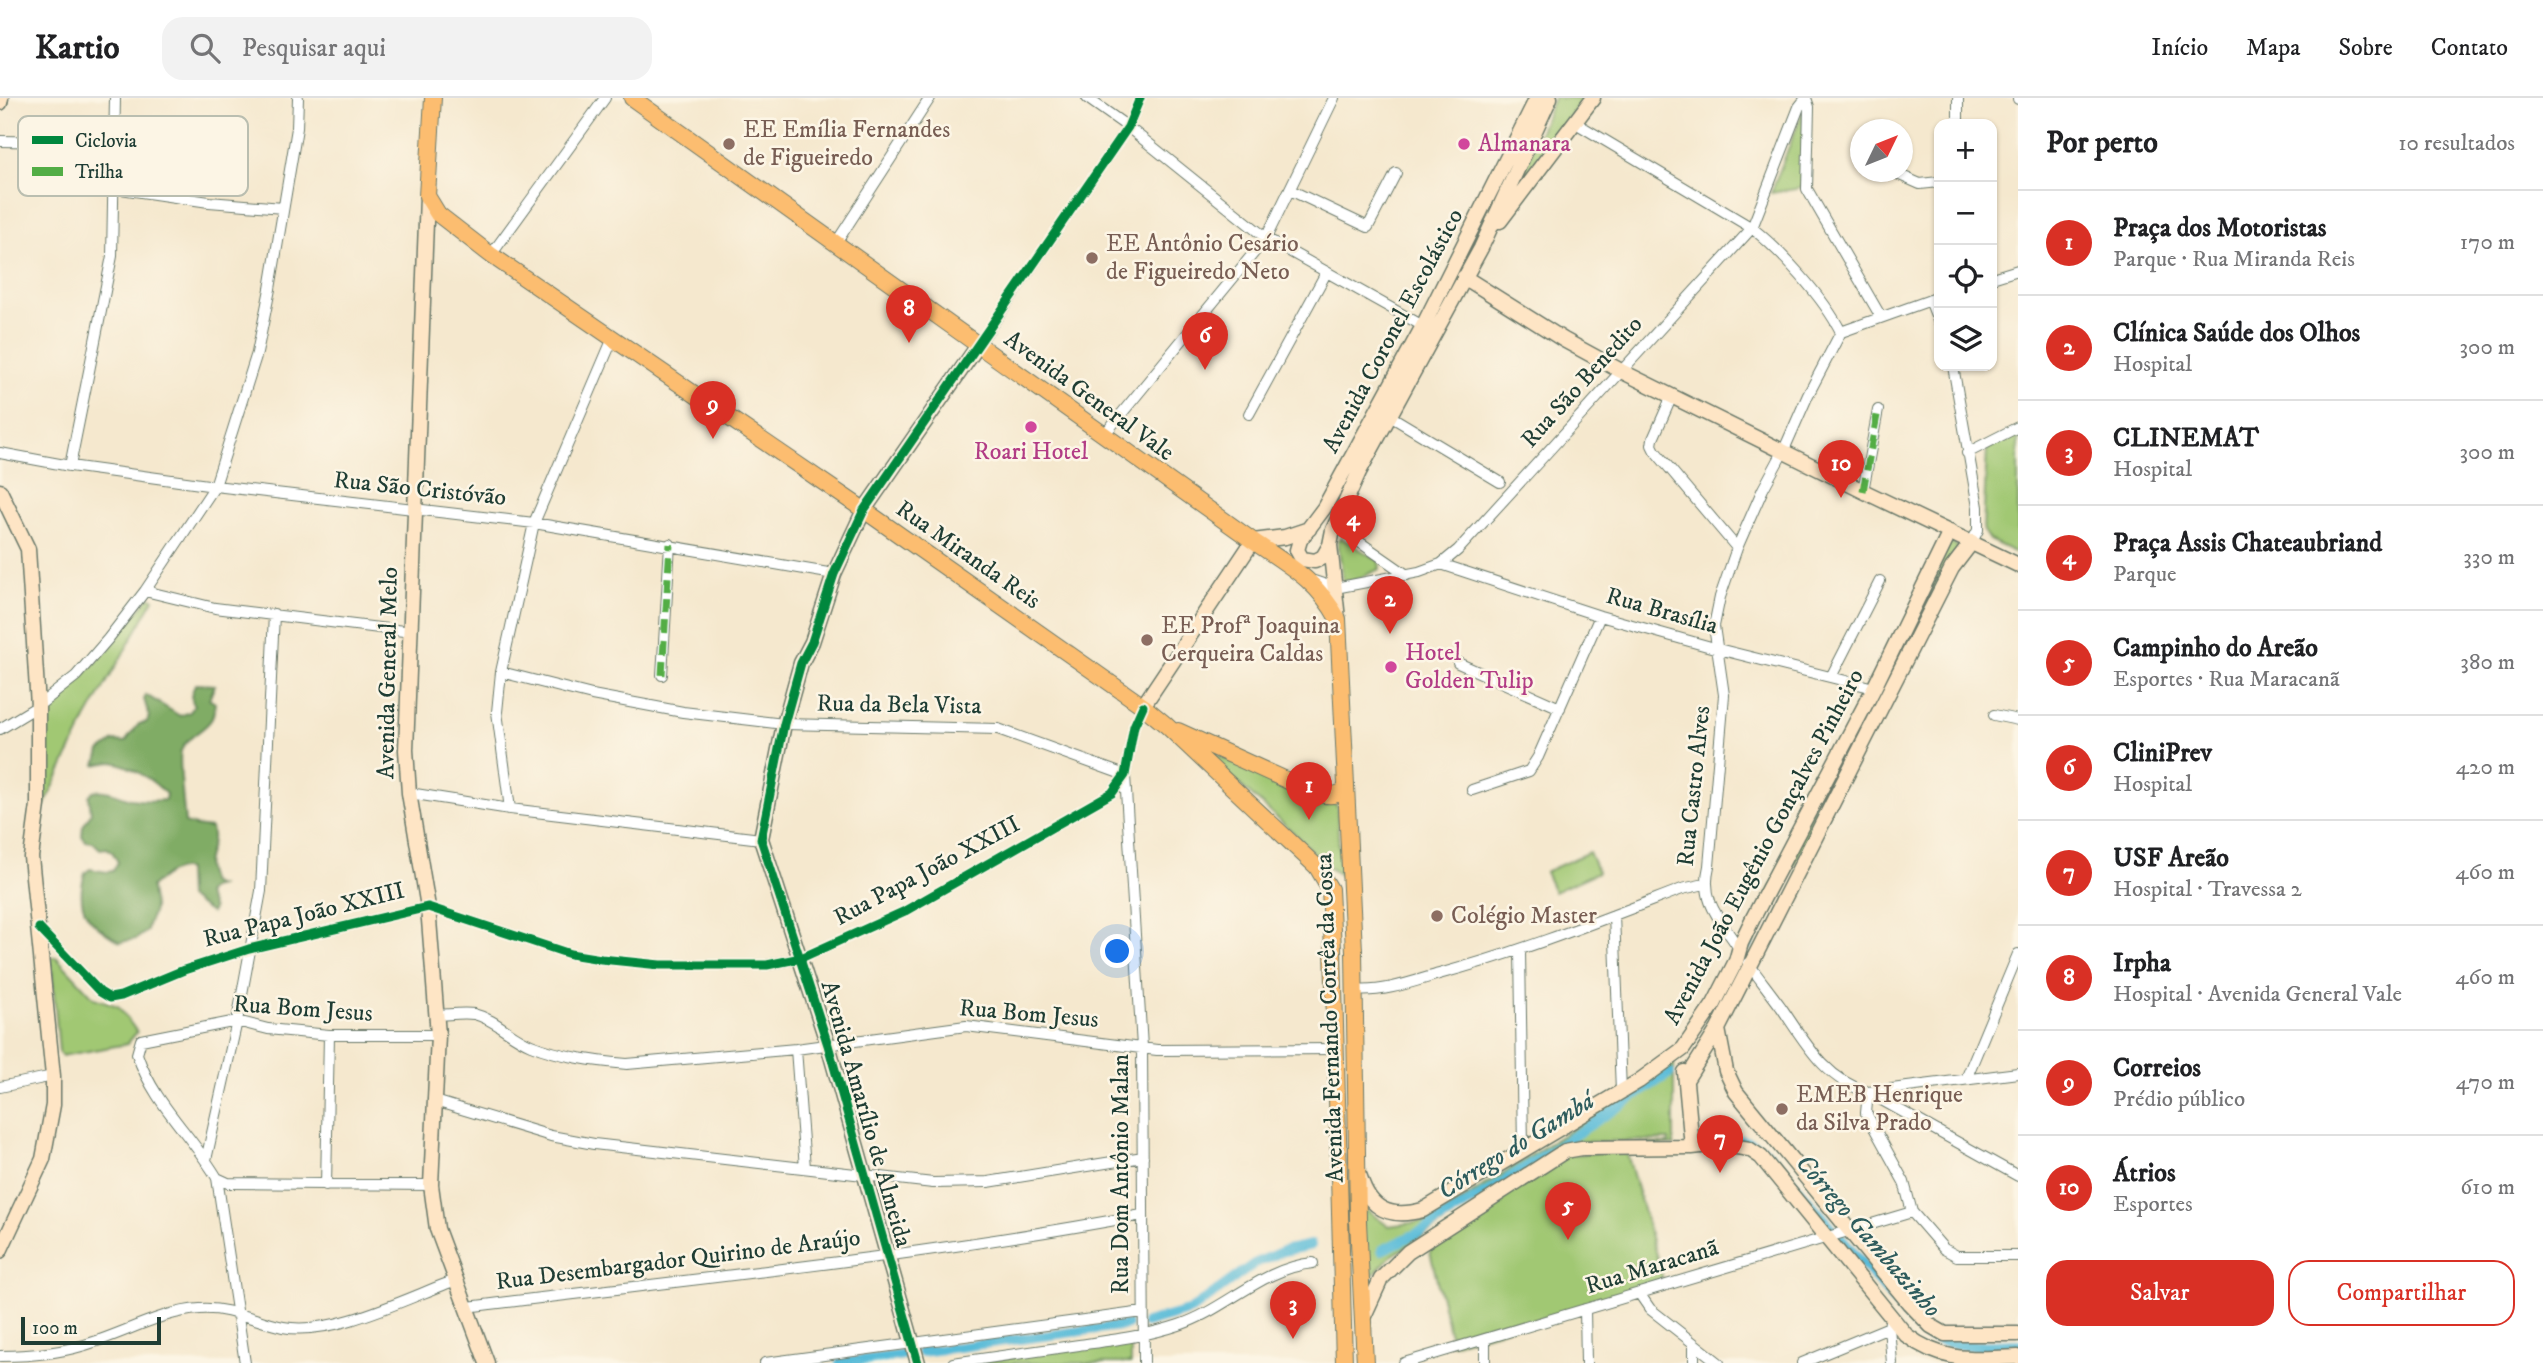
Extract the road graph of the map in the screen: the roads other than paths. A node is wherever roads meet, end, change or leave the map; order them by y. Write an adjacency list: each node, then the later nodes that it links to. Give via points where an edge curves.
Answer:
1 (1, 98): 16 (street)
2 (115, 98): 17 (street)
3 (298, 98): 30 (street)
4 (433, 98): 29 (main road, Avenida General Melo)
5 (605, 98): 38 (street)
6 (632, 98): 36 (main road, Avenida General Vale)
7 (930, 98): 36 (street)
8 (1087, 98): 20 (street)
9 (1140, 98): 20 (street)
10 (1334, 98): 26 (street)
11 (1537, 98): 32 (street, Avenida Coronel Escolástico)
12 (1550, 98): 37 (street, Avenida Coronel Escolástico)
13 (1593, 98): 19 (street, Avenida Coronel Escolástico)
14 (1806, 98): 33 (street, Rua São Benedito); 44 (street, via 1807,189)
15 (1958, 98): 18 (street)
16 (0, 103)
17 (114, 116)
18 (1958, 119)
19 (1574, 122): 33 (street); 37 (street, Avenida Coronel Escolástico)
20 (1128, 127): 34 (street); 48 (street)
21 (0, 141): 22 (street)
22 (18, 141)
23 (1396, 173): 26 (street, via 1368,227)
24 (1913, 181): 25 (street)
25 (1934, 183)
26 (1290, 190): 34 (street)
27 (114, 196): 60 (street, via 112,256)
28 (168, 196): 30 (street)
29 (427, 197): 31 (main road, Rua Miranda Reis); 35 (street, Avenida General Melo)
30 (283, 208): 62 (street, via 257,353)
31 (447, 221): 35 (street); 38 (main road, Rua Miranda Reis)
32 (1476, 222): 42 (street, via 1461,268); 45 (street, Avenida Coronel Escolástico)
33 (1752, 228): 46 (street, via 1823,303); 49 (street, Rua São Benedito)
34 (1266, 238): 40 (street); 56 (street)
35 (424, 240): 65 (street, Avenida General Melo)
36 (836, 243): 48 (main road, Avenida General Vale)
37 (1481, 248): 42 (street, Avenida Coronel Escolástico)
38 (491, 255): 47 (main road, Rua Miranda Reis)
39 (2018, 270): 41 (street)
40 (1326, 273): 45 (street); 53 (street)
41 (1997, 276)
42 (1464, 278): 49 (street); 54 (street, Avenida Coronel Escolástico)
43 (1934, 298): 44 (street)
44 (1881, 317): 46 (street)
45 (1423, 327): 69 (street, Avenida Coronel Escolástico)
46 (1841, 332): 57 (street, Rua Castro Alves)
47 (613, 338): 66 (main road, Rua Miranda Reis); 67 (street)
48 (979, 344): 56 (main road, Avenida General Vale); 66 (street, Avenida Amarílio de Almeida)
49 (1621, 371): 51 (street); 76 (street, Rua São Benedito)
50 (1954, 371): 59 (street)
51 (1672, 396): 57 (street); 75 (street, via 1652,445)
52 (1878, 410): 64 (street)
53 (1249, 414)
54 (1390, 416): 61 (street); 68 (street, Avenida Coronel Escolástico)
55 (2018, 427): 59 (street)
56 (1104, 435): 71 (main road, Avenida General Vale)
57 (1783, 452): 64 (street); 75 (street, Rua Castro Alves)
58 (0, 453): 60 (street, Rua São Cristóvão)
59 (1967, 453): 72 (street, via 1979,523)
60 (70, 466): 62 (street, Rua São Cristóvão)
61 (1500, 482)
62 (215, 486): 65 (street, Rua São Cristóvão); 83 (street)
63 (0, 491): 94 (street, via 28,549)
64 (1863, 491): 70 (street)
65 (414, 510): 67 (street, Rua São Cristóvão); 87 (street, Avenida General Melo)
66 (864, 510): 78 (street, Avenida Amarílio de Almeida); 95 (main road, Rua Miranda Reis)
67 (534, 523): 73 (street, Rua São Cristóvão); 90 (street)
68 (1335, 525): 74 (street, Avenida Coronel Escolástico); 79 (street)
69 (1310, 528): 71 (street); 74 (street, Avenida Coronel Escolástico, via 1297,546 1302,559 1320,560)
70 (1950, 532): 72 (street); 93 (street, Avenida João Eugênio Gonçalves Pinheiro)
71 (1253, 541): 80 (main road, Avenida General Vale); 95 (street)
72 (1972, 542): 77 (street); 117 (street, Avenida João Eugênio Gonçalves Pinheiro, via 1952,568)
73 (670, 544): 78 (street, Rua São Cristóvão); 91 (street)
74 (1330, 545): 82 (street, Avenida Coronel Escolástico)
75 (1737, 548): 88 (street, Rua Castro Alves, via 1714,626)
76 (1441, 564): 79 (street, Rua São Benedito); 85 (street, Rua Brasília)
77 (2018, 565)
78 (834, 574): 99 (street, Avenida Amarílio de Almeida)
79 (1407, 575): 82 (street, Rua São Benedito)
80 (1307, 578): 82 (street, Rua São Benedito); 86 (main road, Avenida General Vale, via 1325,596)
81 (1880, 581): 92 (street)
82 (1335, 588): 86 (street, Avenida Fernando Corrêa da Costa)
83 (145, 591): 84 (street, via 215,608); 94 (street, via 76,676)
84 (274, 614): 87 (street); 113 (street, via 261,891)
85 (1600, 616): 88 (street, Rua Brasília); 96 (street)
86 (1338, 619): 103 (main road, Avenida Fernando Corrêa da Costa)
87 (412, 632): 105 (street, Avenida General Melo)
88 (1718, 649): 92 (street, Rua Brasília); 108 (street, Rua Castro Alves, via 1724,695)
89 (1458, 663): 96 (street)
90 (501, 672): 99 (street, Rua da Bela Vista, via 683,712); 106 (street, via 497,712)
91 (662, 675)
92 (1831, 677): 93 (street, Rua Brasília)
93 (1874, 688): 112 (street, Avenida João Eugênio Gonçalves Pinheiro)
94 (38, 706): 101 (street); 111 (street, via 38,805 31,857)
95 (1143, 706): 100 (main road, Rua Miranda Reis); 102 (street)
96 (1560, 708): 104 (street, via 1529,771)
97 (1994, 715): 98 (street)
98 (2018, 720)
99 (784, 724): 102 (street, Rua da Bela Vista, via 998,729); 107 (street, Avenida Amarílio de Almeida)
100 (1166, 725): 103 (main road, via 1315,793 1328,796); 127 (main road, Avenida Fernando Corrêa da Costa, via 1317,867 1330,889)
101 (0, 729)
102 (1125, 775): 116 (street, Rua Papa João XXIII, via 1112,793 905,911); 125 (street, Rua Dom Antônio Malan)
103 (1346, 790): 118 (main road, Avenida Fernando Corrêa da Costa)
104 (1472, 790)
105 (408, 793): 106 (street); 109 (street, Avenida General Melo)
106 (510, 809): 107 (street)
107 (761, 839): 116 (street, Avenida Amarílio de Almeida)
108 (1705, 884): 110 (street); 112 (street, Rua Castro Alves, via 1713,911)
109 (428, 907): 113 (street, Rua Papa João XXIII); 116 (street, Rua Papa João XXIII, via 570,954 601,959 660,965 767,965); 119 (street, Avenida General Melo)
110 (1614, 915): 114 (street); 134 (street)
111 (39, 928): 113 (street, Rua Papa João XXIII, via 110,998); 130 (street)
112 (1739, 948): 117 (street, Rua Castro Alves); 128 (street, Avenida João Eugênio Gonçalves Pinheiro, via 1714,1004)
113 (249, 949): 120 (street)
114 (1520, 950): 118 (street, via 1409,982); 138 (street)
115 (2018, 954): 131 (street)
116 (801, 958): 124 (street, Avenida Amarílio de Almeida)
117 (1750, 966): 121 (street, Avenida João Eugênio Gonçalves Pinheiro); 135 (street, Rua Castro Alves, via 1816,1060 1841,1081)
118 (1354, 990): 141 (main road, Avenida Fernando Corrêa da Costa)
119 (436, 1015): 123 (street, Avenida General Melo); 126 (street, Rua Bom Jesus, via 473,1014 528,1044 601,1062 627,1064)
120 (237, 1021): 122 (street, Rua Bom Jesus); 140 (street); 140 (street, Rua Bom Jesus, via 145,1038 136,1054 172,1119)
121 (1718, 1029): 132 (street, Avenida João Eugênio Gonçalves Pinheiro); 150 (street, via 1726,1070 1736,1092)
122 (329, 1035): 123 (street, Rua Bom Jesus); 146 (street)
123 (438, 1035): 136 (street, Avenida General Melo)
124 (828, 1045): 125 (street, Rua Bom Jesus, via 966,1026); 126 (street, Rua Bom Jesus); 143 (street, Avenida Amarílio de Almeida)
125 (1142, 1047): 127 (street, Rua Bom Jesus); 139 (street, Rua Dom Antônio Malan)
126 (796, 1049): 142 (street)
127 (1337, 1049): 177 (main road, Avenida Fernando Corrêa da Costa)
128 (1684, 1049): 132 (street); 134 (street, Avenida João Eugênio Gonçalves Pinheiro)
129 (2018, 1073): 131 (street)
130 (53, 1076): 133 (street); 151 (street, via 43,1159)
131 (1966, 1079): 135 (street)
132 (1686, 1080): 137 (street)
133 (0, 1087)
134 (1621, 1091): 138 (street, Avenida João Eugênio Gonçalves Pinheiro)
135 (1868, 1093): 144 (street, Rua Castro Alves); 148 (street, via 1866,1113 1904,1182)
136 (435, 1101): 142 (street, via 551,1136 594,1144); 147 (street, Avenida General Melo)
137 (1692, 1147): 150 (street, via 1719,1144 1749,1149); 161 (street, via 1565,1151 1408,1252 1381,1279)
138 (1523, 1149): 141 (street, Avenida João Eugênio Gonçalves Pinheiro, via 1432,1205 1408,1213 1384,1210 1373,1203)
139 (1143, 1157): 143 (street, via 988,1182 933,1183); 149 (street, Rua Dom Antônio Malan)
140 (206, 1160): 145 (street)
141 (1357, 1164): 161 (main road, Avenida Fernando Corrêa da Costa)
142 (805, 1168): 143 (street)
143 (866, 1176): 152 (street, Avenida Amarílio de Almeida)
144 (2018, 1176)
145 (217, 1178): 146 (street, via 228,1183); 159 (street)
146 (326, 1185): 147 (street)
147 (431, 1185): 155 (street, Avenida General Melo, via 436,1229)
148 (1913, 1212): 150 (street, Rua Maracanã); 153 (street, via 1953,1255)
149 (1142, 1215): 152 (street, Rua Desembargador Quirino de Araújo); 160 (street, Rua Dom Antônio Malan)
150 (1838, 1235): 156 (street, Rua Maracanã); 162 (street); 163 (street, via 1945,1334)
151 (0, 1250)
152 (887, 1255): 157 (street, Rua Desembargador Quirino de Araújo); 166 (street, Avenida Amarílio de Almeida)
153 (2018, 1256)
154 (1313, 1263): 164 (street, via 1287,1269 1180,1325)
155 (456, 1280): 157 (street, Avenida General Melo); 159 (street, via 338,1324 284,1328)
156 (1639, 1293): 158 (street, Rua Maracanã); 167 (street, via 1650,1309)
157 (467, 1307): 172 (street, Avenida General Melo)
158 (1585, 1309): 165 (street, Rua Maracanã); 181 (street)
159 (236, 1311): 170 (street, via 200,1309 178,1314); 171 (street)
160 (1143, 1312): 164 (street, Rua Dom Antônio Malan); 166 (street)
161 (1362, 1321): 178 (main road, Avenida Fernando Corrêa da Costa)
162 (1890, 1322): 169 (street, via 1919,1346 1947,1359); 184 (street); 185 (street)
163 (2018, 1334)
164 (1143, 1335): 175 (street); 176 (street, Rua Dom Antônio Malan)
165 (1485, 1339): 179 (street, Rua Maracanã); 180 (street)
166 (912, 1344): 173 (street); 174 (street, Avenida Amarílio de Almeida)
167 (1694, 1344): 182 (street); 183 (street)
168 (0, 1356): 170 (street)
169 (2018, 1357)
170 (36, 1360)
171 (244, 1363)
172 (487, 1363)
173 (765, 1363)
174 (918, 1363)
175 (953, 1363)
176 (1144, 1363)
177 (1344, 1363)
178 (1365, 1363)
179 (1404, 1363)
180 (1485, 1363)
181 (1586, 1363)
182 (1694, 1363)
183 (1719, 1363)
184 (1802, 1363)
185 (1892, 1363)

